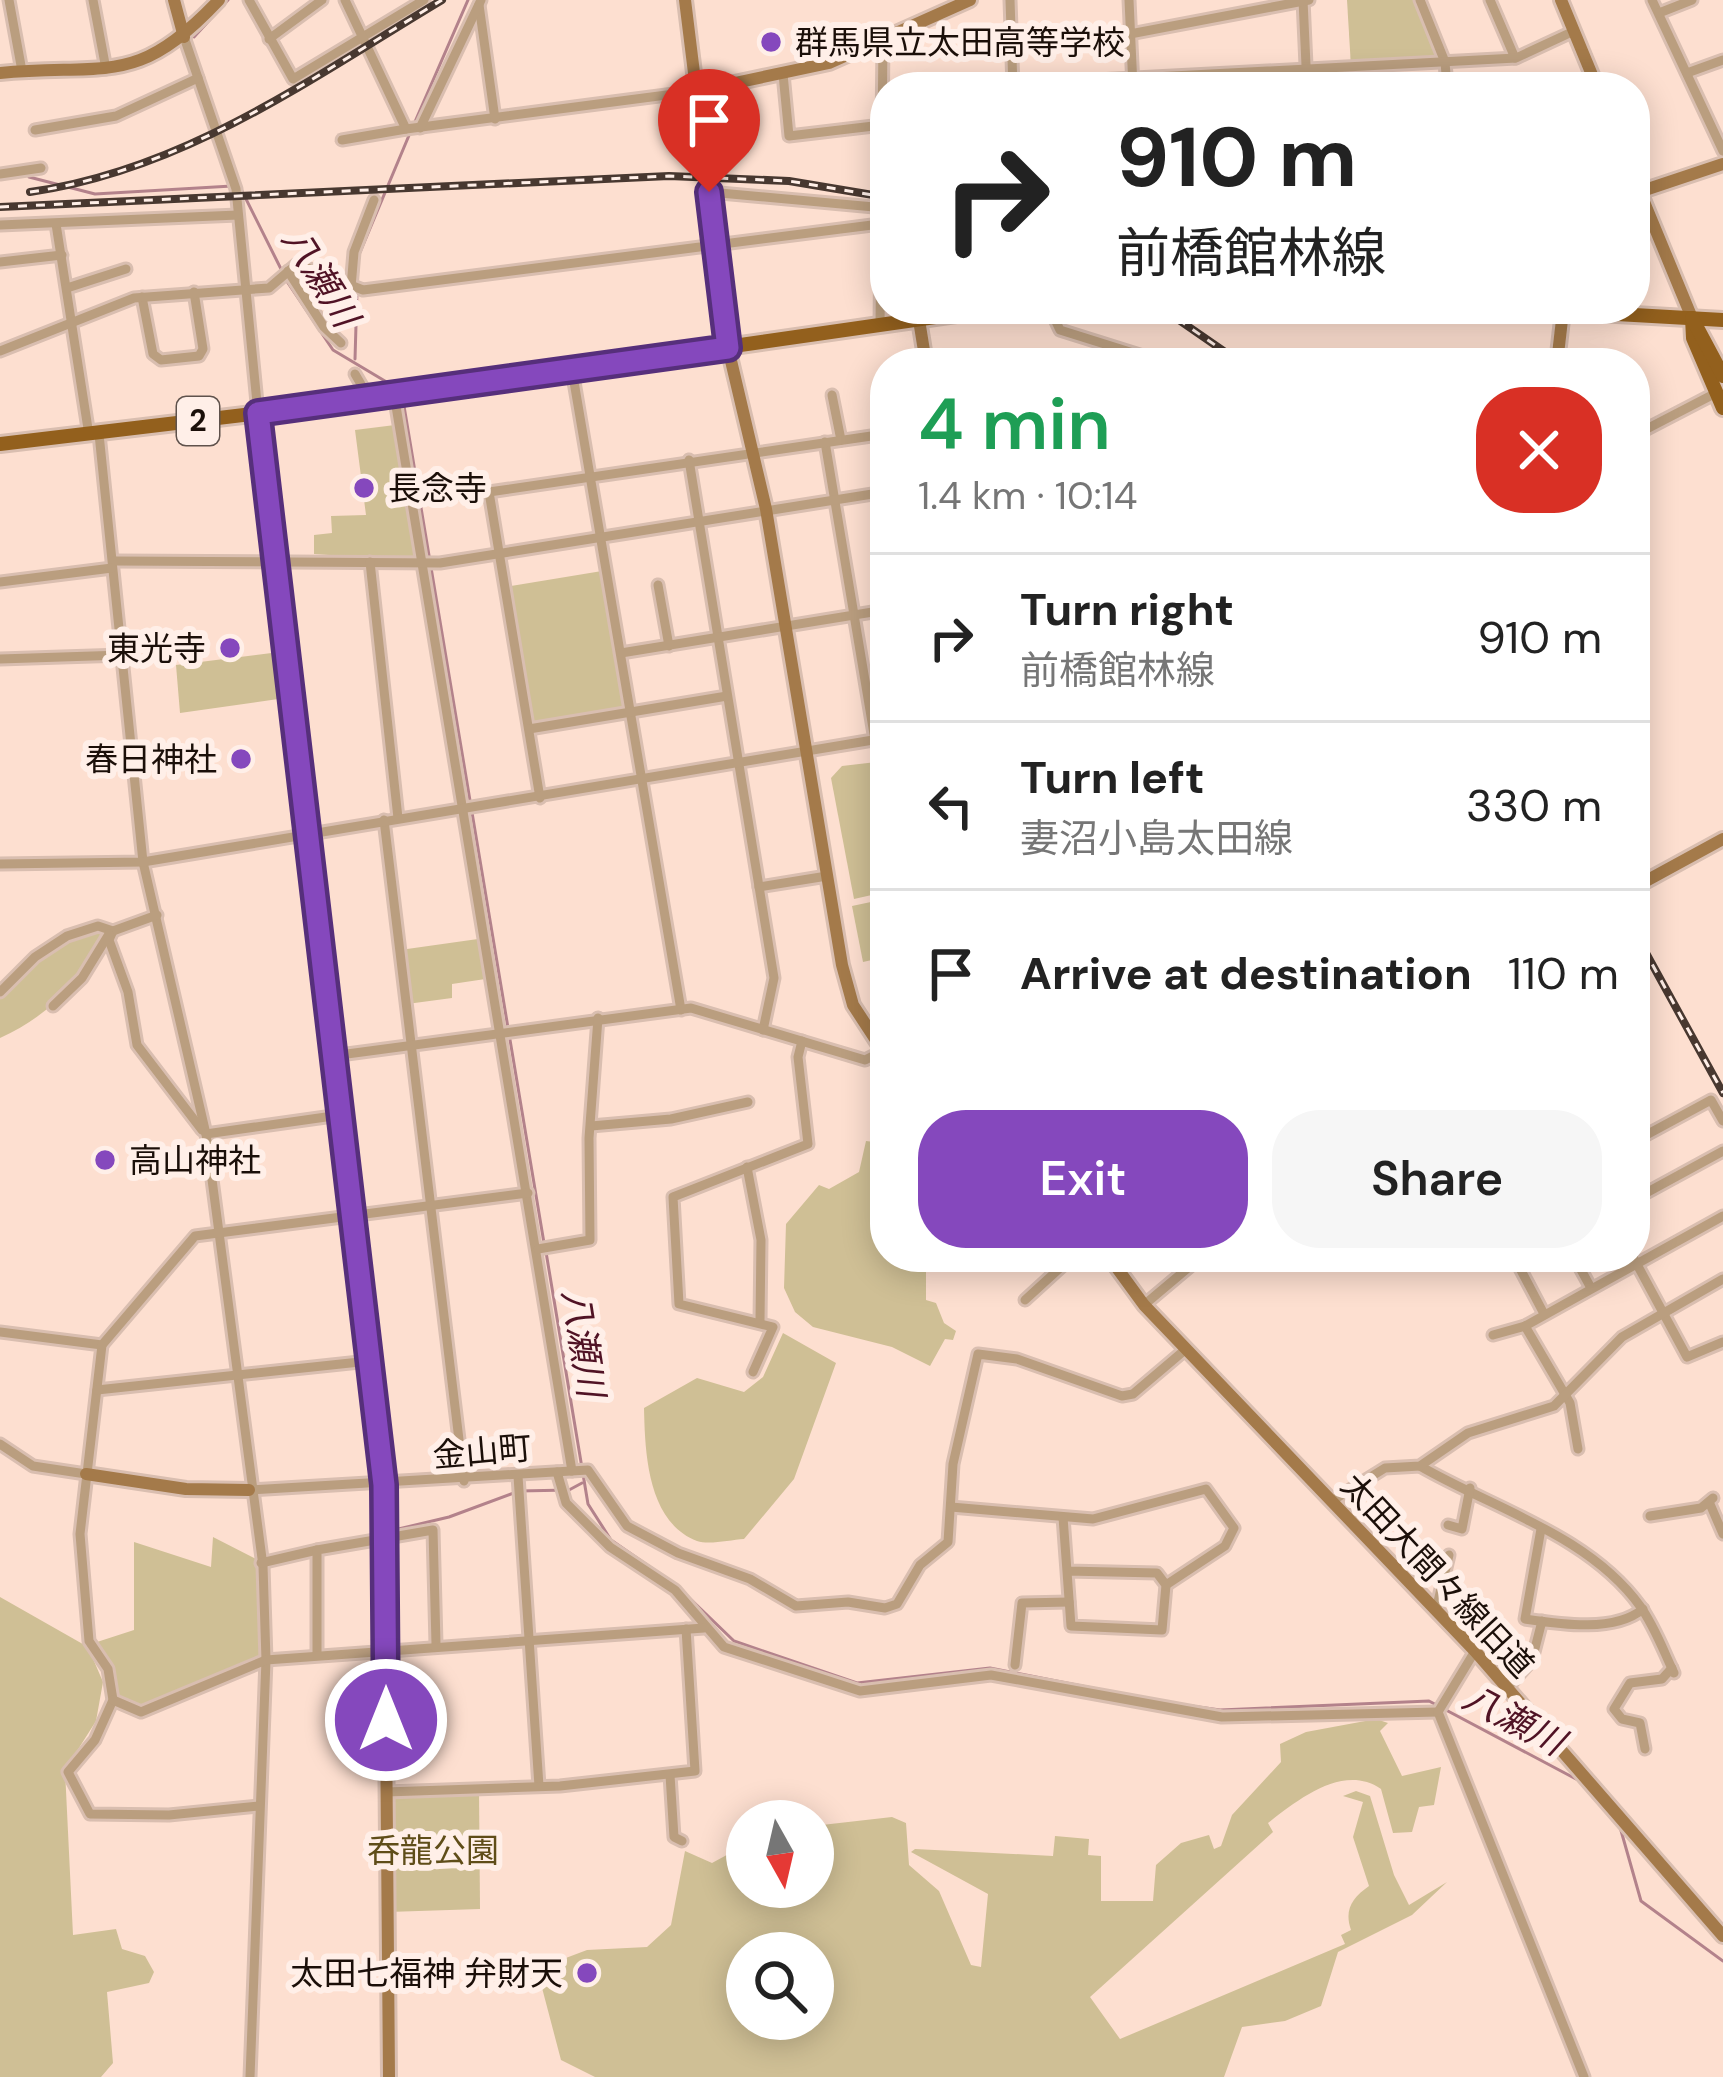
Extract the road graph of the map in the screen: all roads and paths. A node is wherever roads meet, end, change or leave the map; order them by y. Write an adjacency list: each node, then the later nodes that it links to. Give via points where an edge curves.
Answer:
1 (8, 0): 32 (street)
2 (93, 0): 30 (street)
3 (174, 0): 24 (street)
4 (219, 0): 24 (street)
5 (249, 0): 25 (street)
6 (322, 0): 25 (street)
7 (344, 0): 23 (street)
8 (424, 0): 23 (street)
9 (685, 0): 44 (street)
10 (970, 0): 26 (street)
11 (1010, 0): 34 (street)
12 (1129, 0): 22 (street)
13 (1305, 0): 22 (street); 31 (street)
14 (1420, 0): 29 (street)
15 (1490, 0): 27 (street)
16 (1561, 0): 21 (street)
17 (1652, 0): 20 (street)
18 (1692, 0): 20 (street)
19 (480, 2): 45 (street); 47 (street)
20 (1659, 13): 40 (street)
21 (1574, 32): 27 (street); 39 (street)
22 (1130, 34): 35 (street)
23 (365, 35): 25 (street, via 293,79); 47 (street)
24 (184, 38): 30 (street, via 128,67); 43 (street)
25 (269, 39)
26 (884, 40): 33 (street); 42 (street)
27 (1515, 58): 29 (street)
28 (1723, 60): 40 (street)
29 (1445, 62): 31 (street); 38 (street)
30 (106, 69): 32 (street)
31 (1306, 69): 36 (street); 37 (street)
32 (22, 71): 41 (street)
33 (884, 72)
34 (1013, 72)
35 (1132, 72)
36 (1271, 72)
37 (1306, 72)
38 (1446, 72)
39 (1591, 72)
40 (1687, 73): 50 (street)
41 (0, 74)
42 (783, 74): 44 (street); 46 (street, via 789,136)
43 (199, 78): 48 (street, via 116,116); 58 (street)
44 (697, 91): 45 (street); 55 (street)
45 (495, 118): 47 (street)
46 (870, 126)
47 (413, 129): 49 (street)
48 (35, 130)
49 (342, 140)
50 (1723, 151)
51 (1723, 164): 54 (street)
52 (41, 168): 53 (street)
53 (0, 174)
54 (1650, 185)
55 (709, 192): 57 (street); 63 (street)
56 (374, 200): 70 (street, via 354,252)
57 (870, 206)
58 (238, 215): 60 (street); 68 (street)
59 (1650, 219): 74 (street)
60 (56, 224): 61 (street); 64 (street)
61 (0, 225)
62 (870, 226): 63 (street)
63 (714, 249): 70 (street); 81 (street)
64 (62, 255): 65 (street); 69 (street)
65 (0, 262)
66 (127, 268): 69 (street)
67 (288, 272): 68 (street, via 265,287); 70 (street, via 297,264); 80 (street)
68 (246, 287): 71 (street); 92 (street)
69 (67, 288): 76 (street)
70 (356, 288)
71 (194, 292): 72 (street); 72 (street, via 203,350 161,360)
72 (142, 297): 76 (street)
73 (1650, 316): 74 (main road)
74 (1692, 318): 75 (main road); 86 (main road); 87 (main road)
75 (1723, 320)
76 (71, 321): 83 (street); 94 (street)
77 (893, 324): 79 (main road, 2)
78 (1057, 324): 82 (street)
79 (880, 326): 81 (main road, 2)
80 (341, 343)
81 (728, 348): 84 (main road, 2); 99 (street)
82 (1115, 348)
83 (0, 351)
84 (572, 370): 88 (main road, 2); 101 (street)
85 (355, 374): 90 (street)
86 (1723, 376)
87 (1716, 393): 91 (main road); 93 (street)
88 (398, 394): 90 (main road, 2); 113 (street)
89 (832, 395): 96 (street)
90 (368, 398): 92 (main road, 2)
91 (1723, 408)
92 (258, 413): 94 (main road, 2); 110 (street)
93 (1650, 427)
94 (94, 434): 98 (main road, 2); 112 (street)
95 (870, 436): 96 (street)
96 (841, 440): 97 (street)
97 (826, 442): 99 (street); 105 (street)
98 (0, 444)
99 (753, 452): 100 (street); 106 (street)
100 (688, 460): 101 (street); 107 (street)
101 (591, 475): 102 (street); 108 (street)
102 (489, 492): 103 (street); 109 (street)
103 (428, 494)
104 (870, 494): 105 (street)
105 (835, 500): 106 (street); 117 (street)
106 (766, 508): 107 (street); 118 (street)
107 (696, 520): 108 (street); 119 (street)
108 (602, 537): 109 (street); 121 (street)
109 (499, 554): 113 (street); 127 (street)
110 (276, 559): 111 (street); 112 (street); 136 (street)
111 (370, 562): 113 (street); 134 (street)
112 (113, 564): 114 (street); 122 (street)
113 (423, 564): 133 (street)
114 (0, 582)
115 (658, 585): 120 (street)
116 (870, 612): 117 (street)
117 (855, 615): 118 (street); 124 (street)
118 (787, 626): 119 (street); 129 (street)
119 (717, 638): 120 (street); 125 (street)
120 (669, 646): 121 (street)
121 (622, 653): 126 (street)
122 (123, 656): 123 (street); 138 (street)
123 (0, 659)
124 (870, 689)
125 (727, 696): 126 (street); 130 (street)
126 (631, 712): 127 (street); 131 (street)
127 (529, 729): 132 (street)
128 (870, 741): 129 (street)
129 (806, 751): 130 (street); 140 (street)
130 (737, 762): 131 (street); 142 (street)
131 (642, 778): 132 (street); 147 (street)
132 (540, 797): 133 (street)
133 (464, 808): 134 (street); 151 (street)
134 (398, 818): 135 (street)
135 (384, 820): 136 (street); 153 (street)
136 (307, 834): 138 (street); 154 (street)
137 (1723, 838): 141 (street)
138 (142, 862): 139 (street); 143 (street)
139 (0, 864)
140 (827, 876): 142 (street); 149 (street, via 849,994)
141 (1650, 879)
142 (759, 887): 150 (street, via 774,978)
143 (157, 915): 144 (street); 161 (street)
144 (113, 931): 145 (street, via 98,926 68,936); 146 (street); 161 (street, via 137,1045)
145 (0, 992)
146 (53, 1006)
147 (681, 1010): 148 (street); 150 (street)
148 (598, 1018): 151 (street); 159 (street)
149 (870, 1029)
150 (763, 1030): 152 (street)
151 (501, 1031): 153 (street); 165 (street)
152 (802, 1041): 155 (street); 163 (street, via 808,1144)
153 (412, 1046): 154 (street); 166 (street)
154 (332, 1056): 157 (street)
155 (870, 1058)
156 (748, 1102): 159 (street)
157 (340, 1114): 161 (street); 167 (street)
158 (1723, 1121): 160 (street, via 1711,1100)
159 (592, 1126): 170 (street, via 590,1240)
160 (1650, 1133)
161 (206, 1134): 169 (street)
162 (1723, 1151): 164 (street)
163 (747, 1167): 185 (street, via 760,1240); 185 (street, via 673,1197 679,1304)
164 (1650, 1191)
165 (528, 1193): 166 (street); 170 (street)
166 (431, 1204): 167 (street); 203 (street)
167 (351, 1215): 169 (street); 192 (street)
168 (1723, 1216): 171 (street)
169 (219, 1232): 190 (street, via 195,1235); 194 (street)
170 (543, 1248): 200 (street)
171 (1650, 1252)
172 (1056, 1272): 181 (street)
173 (1120, 1272): 182 (street, 太田大間々線旧道)
174 (1181, 1272): 182 (street)
175 (1522, 1272): 183 (street)
176 (1582, 1272): 180 (street)
177 (1616, 1272): 180 (street)
178 (1641, 1272): 184 (street)
179 (1723, 1279): 184 (street)
180 (1591, 1288): 183 (street)
181 (1025, 1300)
182 (1144, 1305): 191 (street, 太田大間々線旧道)
183 (1543, 1312): 186 (street)
184 (1662, 1313): 189 (street, via 1690,1359); 196 (street, via 1612,1345)
185 (760, 1321): 193 (street, via 774,1331)
186 (1525, 1326): 188 (street); 196 (street)
187 (0, 1332): 190 (street)
188 (1493, 1335)
189 (1723, 1342)
190 (102, 1345): 195 (street)
191 (1186, 1348): 208 (street, 太田大間々線旧道); 209 (street, via 1122,1396 1017,1359 978,1354 952,1464)
192 (369, 1361): 194 (street); 204 (street)
193 (753, 1372)
194 (236, 1377): 195 (street); 207 (street)
195 (97, 1390): 202 (street)
196 (1566, 1398): 198 (street); 199 (street, via 1468,1433)
197 (0, 1444): 202 (street, via 33,1466)
198 (1578, 1449)
199 (1420, 1466): 206 (street); 208 (street, via 1385,1468)
200 (578, 1470): 201 (street, 金山町); 209 (street, via 596,1474 620,1521 796,1606 897,1604 920,1564 948,1542)
201 (557, 1472): 205 (street, 金山町); 225 (street, via 561,1490 610,1547 675,1590)
202 (86, 1474): 207 (street); 235 (street, via 86,1616)
203 (464, 1481): 204 (street, 金山町); 205 (street, 金山町)
204 (384, 1485): 207 (street, 金山町); 215 (street)
205 (518, 1487): 227 (street)
206 (1471, 1488): 212 (street, via 1462,1529); 213 (street)
207 (249, 1490): 218 (street)
208 (1331, 1501): 222 (street, 太田大間々線旧道)
209 (951, 1507): 211 (street)
210 (1650, 1516): 214 (street, via 1712,1501)
211 (1064, 1517): 219 (street); 220 (street, via 1093,1519 1207,1489 1234,1528 1225,1546)
212 (1448, 1525)
213 (1541, 1529): 223 (street, via 1622,1584); 224 (street, via 1525,1619)
214 (1723, 1534)
215 (384, 1540): 216 (street); 228 (street, via 433,1530); 229 (street)
216 (316, 1550): 218 (street); 231 (street)
217 (1449, 1555): 222 (street)
218 (261, 1563): 232 (street)
219 (1067, 1571): 220 (street, via 1157,1574); 221 (street)
220 (1166, 1585): 221 (street, via 1162,1630 1071,1626)
221 (1069, 1602): 233 (street, via 1022,1603)
222 (1436, 1610): 230 (street, 太田大間々線旧道)
223 (1642, 1610): 224 (street, via 1575,1625); 237 (street, via 1673,1670 1630,1683 1614,1709 1640,1723)
224 (1542, 1622): 234 (street, via 1532,1660)
225 (704, 1628): 226 (street); 236 (street, via 724,1647 868,1693 991,1675 1222,1718)
226 (686, 1629): 227 (street); 238 (street, via 695,1771)
227 (530, 1639): 228 (street); 239 (street)
228 (436, 1644): 229 (street)
229 (385, 1648): 231 (street); 240 (street)
230 (1475, 1651): 234 (street, 太田大間々線旧道); 236 (street)
231 (317, 1655): 232 (street)
232 (266, 1660): 235 (street, via 141,1712); 241 (street)
233 (1015, 1665)
234 (1508, 1688): 243 (street, 太田大間々線旧道)
235 (113, 1700): 241 (street, via 68,1772 90,1814)
236 (1441, 1706): 246 (street)
237 (1645, 1749)
238 (670, 1775): 239 (street); 242 (street, via 674,1837)
239 (539, 1786): 240 (street)
240 (386, 1792): 245 (street)
241 (259, 1806): 244 (street)
242 (682, 1840)
243 (1723, 1936)
244 (250, 2077)
245 (389, 2077)
246 (1584, 2077)

